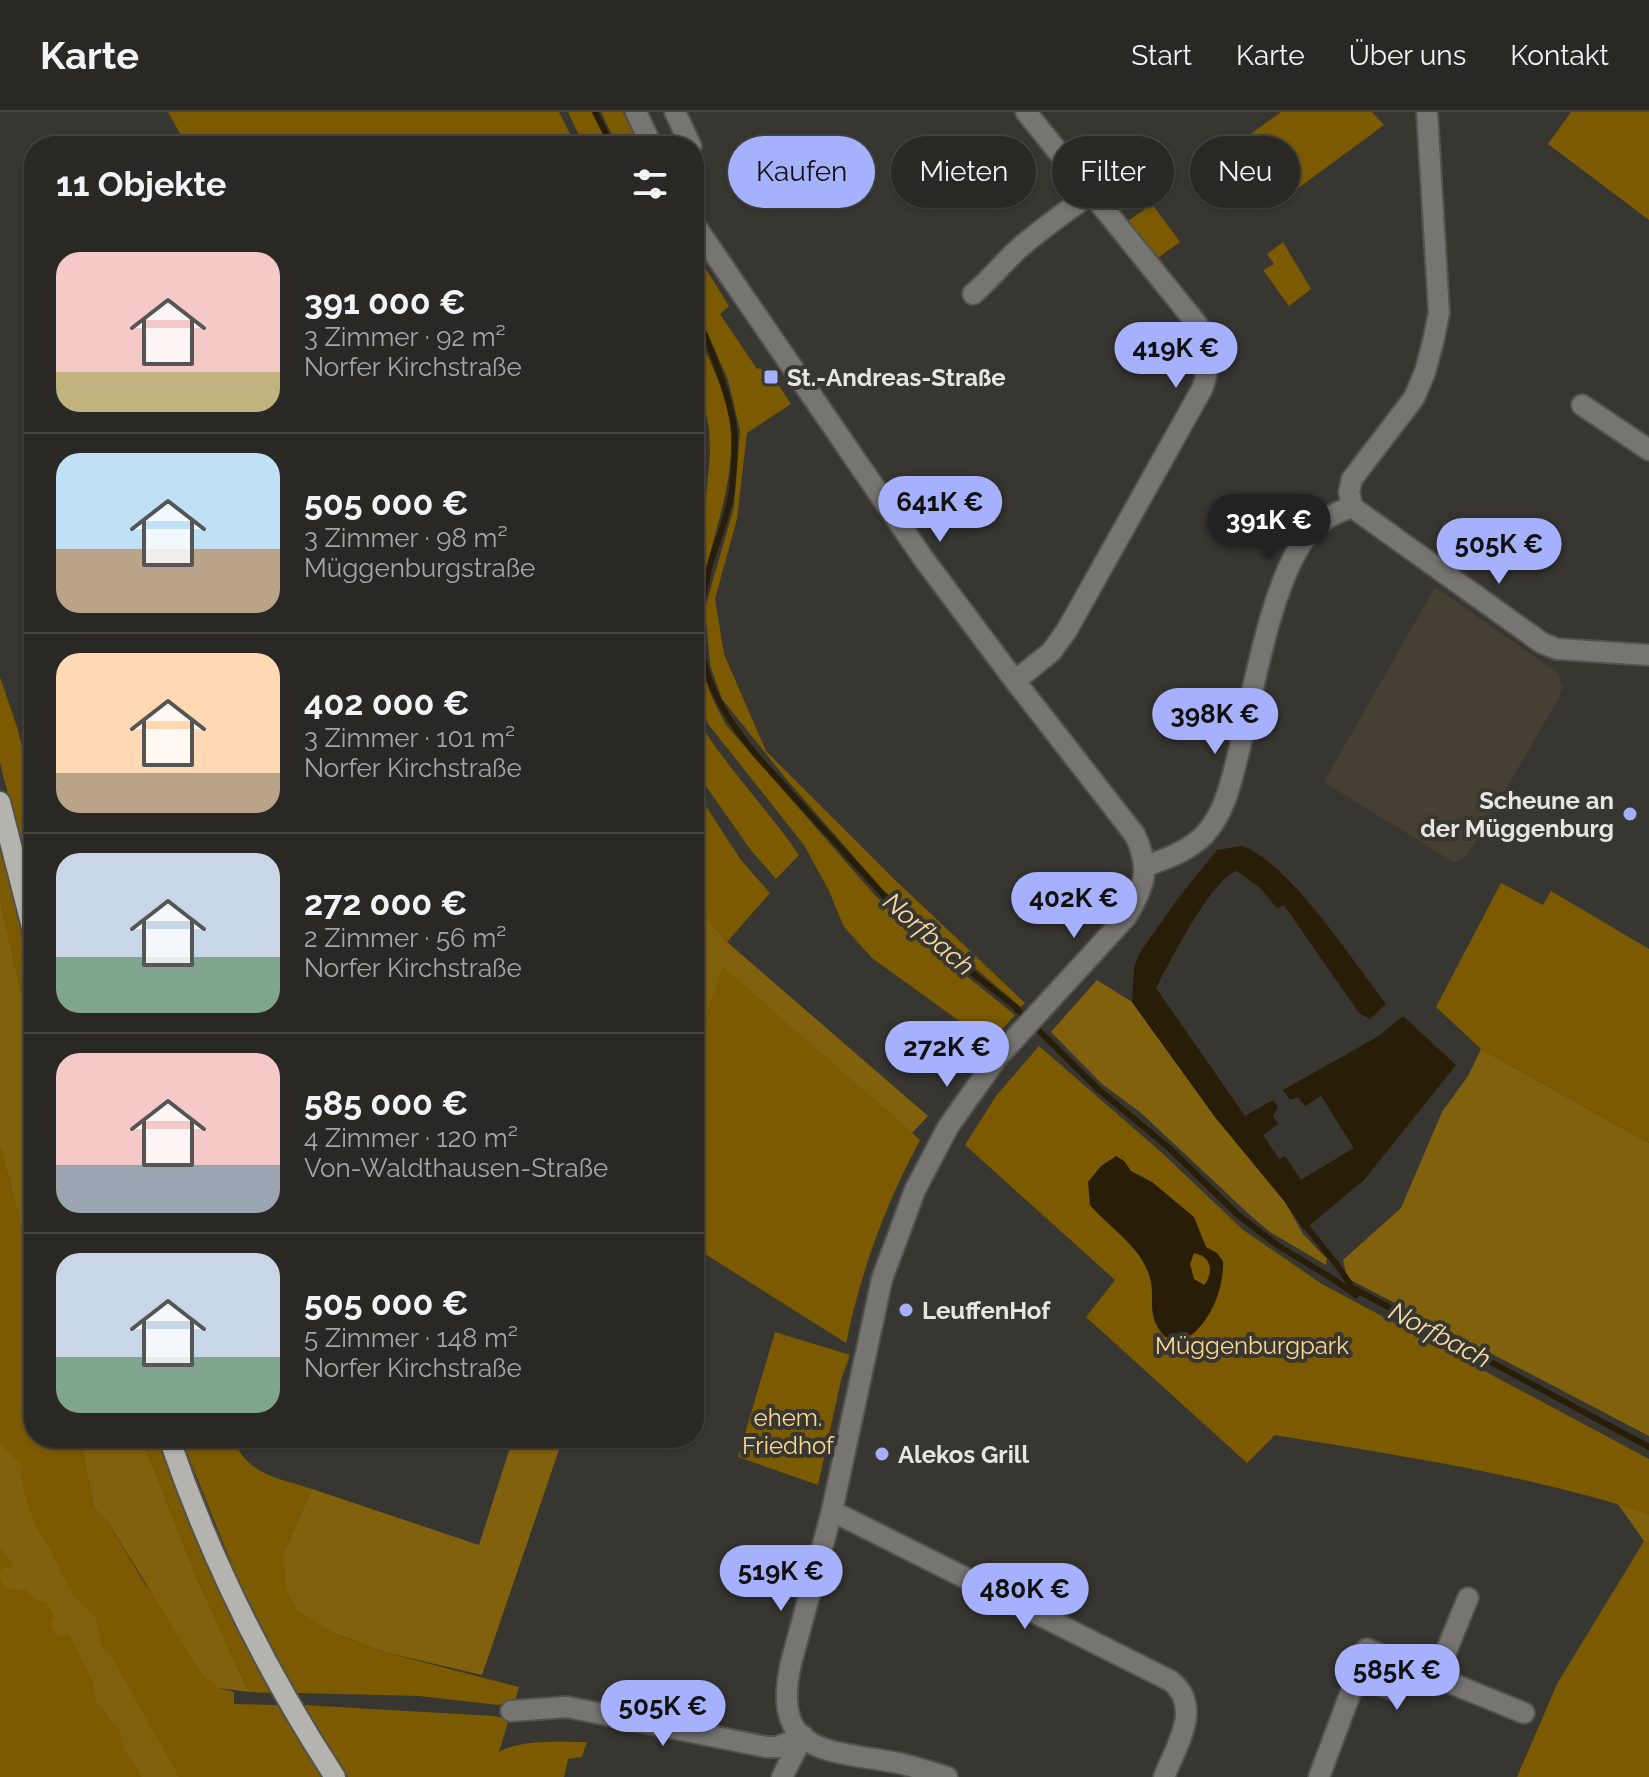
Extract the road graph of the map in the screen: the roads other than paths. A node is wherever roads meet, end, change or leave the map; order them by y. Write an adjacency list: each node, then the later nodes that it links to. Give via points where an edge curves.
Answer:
1 (636, 112): 5 (street)
2 (675, 112): 6 (street)
3 (1026, 112): 7 (street)
4 (1427, 112): 14 (street, via 1436,328 1414,398 1352,479)
5 (647, 136)
6 (686, 136)
7 (1052, 144)
8 (1071, 208): 11 (street, via 1023,244)
9 (1103, 208): 16 (street, via 1197,324 1208,366 1202,389 1067,630 1051,652)
10 (704, 239): 16 (street, via 914,545)
11 (973, 294)
12 (1582, 405): 13 (street)
13 (1649, 450)
14 (1352, 507): 15 (street, via 1542,643 1557,649); 18 (street, via 1311,530 1293,560 1268,629 1229,791 1216,820 1184,851)
15 (1649, 655)
16 (1015, 681): 18 (street, via 1135,835)
17 (0, 802): 19 (main road)
18 (1146, 866): 21 (street, via 1126,917 997,1058 948,1127 915,1190 869,1331)
19 (24, 896)
20 (173, 1448): 29 (main road, via 251,1632)
21 (832, 1511): 28 (street, via 786,1685 786,1704); 32 (street, via 1171,1681 1184,1694 1188,1712)
22 (1468, 1598): 25 (street)
23 (1404, 1664): 24 (street, via 1394,1690); 24 (street, via 1367,1649); 25 (street)
24 (1357, 1676): 33 (street)
25 (1436, 1676): 27 (street)
26 (511, 1711): 28 (street, via 567,1707 766,1747)
27 (1524, 1713)
28 (803, 1736): 30 (street); 31 (street, via 834,1753 896,1762)
29 (335, 1777)
30 (782, 1777)
31 (947, 1777)
32 (1164, 1777)
33 (1319, 1777)

